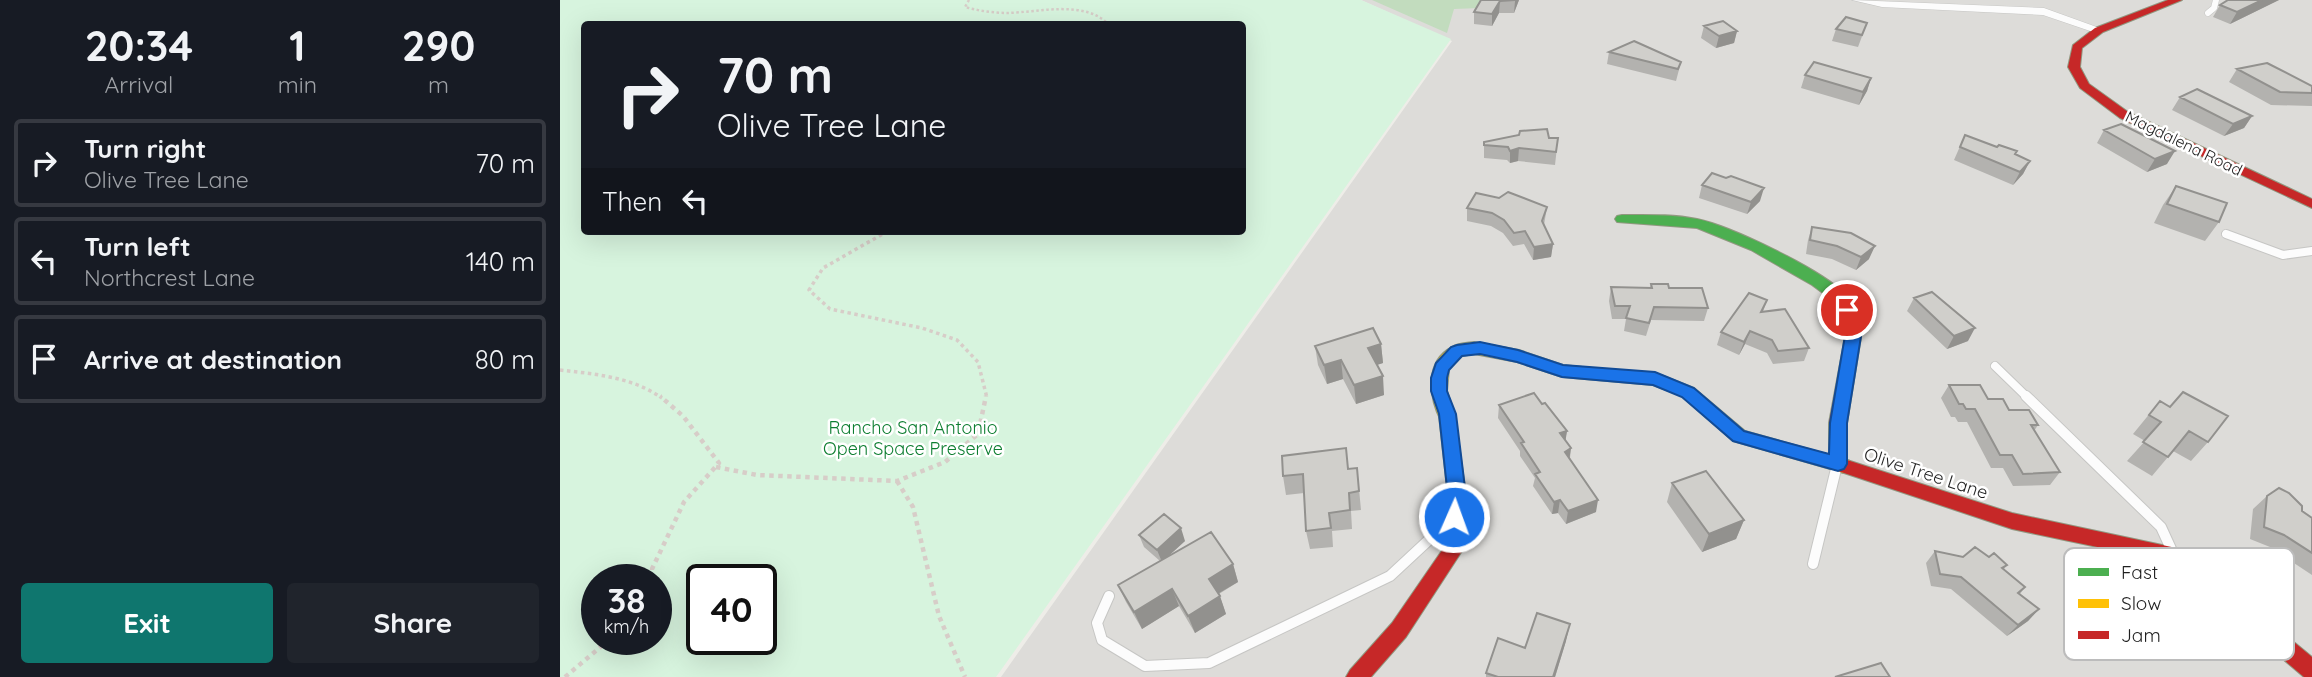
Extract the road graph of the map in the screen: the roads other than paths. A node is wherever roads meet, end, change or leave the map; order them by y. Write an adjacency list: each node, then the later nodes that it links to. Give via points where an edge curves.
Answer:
1 (1858, 0): 5 (street, via 2044,12)
2 (2176, 0): 5 (street, Magdalena Road)
3 (2216, 0): 4 (lane)
4 (2208, 13)
5 (2099, 30): 6 (street, Magdalena Road, via 2077,47 2074,67 2084,86 2124,115)
6 (2312, 204)
7 (1622, 219): 11 (street, via 1674,219 1710,226 1808,275 1839,296 1855,324 1838,423)
8 (2226, 234): 9 (lane, via 2283,255)
9 (2312, 251)
10 (1995, 366): 14 (lane, via 2161,527)
11 (1838, 464): 12 (street, Olive Tree Lane, via 1739,436 1688,393 1655,379 1562,371 1518,356 1466,349 1450,356 1439,378 1456,488); 13 (street, Olive Tree Lane, via 2012,522); 15 (lane)
12 (1454, 517): 16 (lane, via 1390,576 1209,663 1145,666 1102,640 1097,623); 19 (street, Olive Tree Lane, via 1452,551 1399,630)
13 (2140, 548)
14 (2171, 548)
15 (1813, 564)
16 (1109, 596)
17 (2294, 655): 18 (street, Olive Tree Lane)
18 (2312, 670)
19 (1357, 677)

